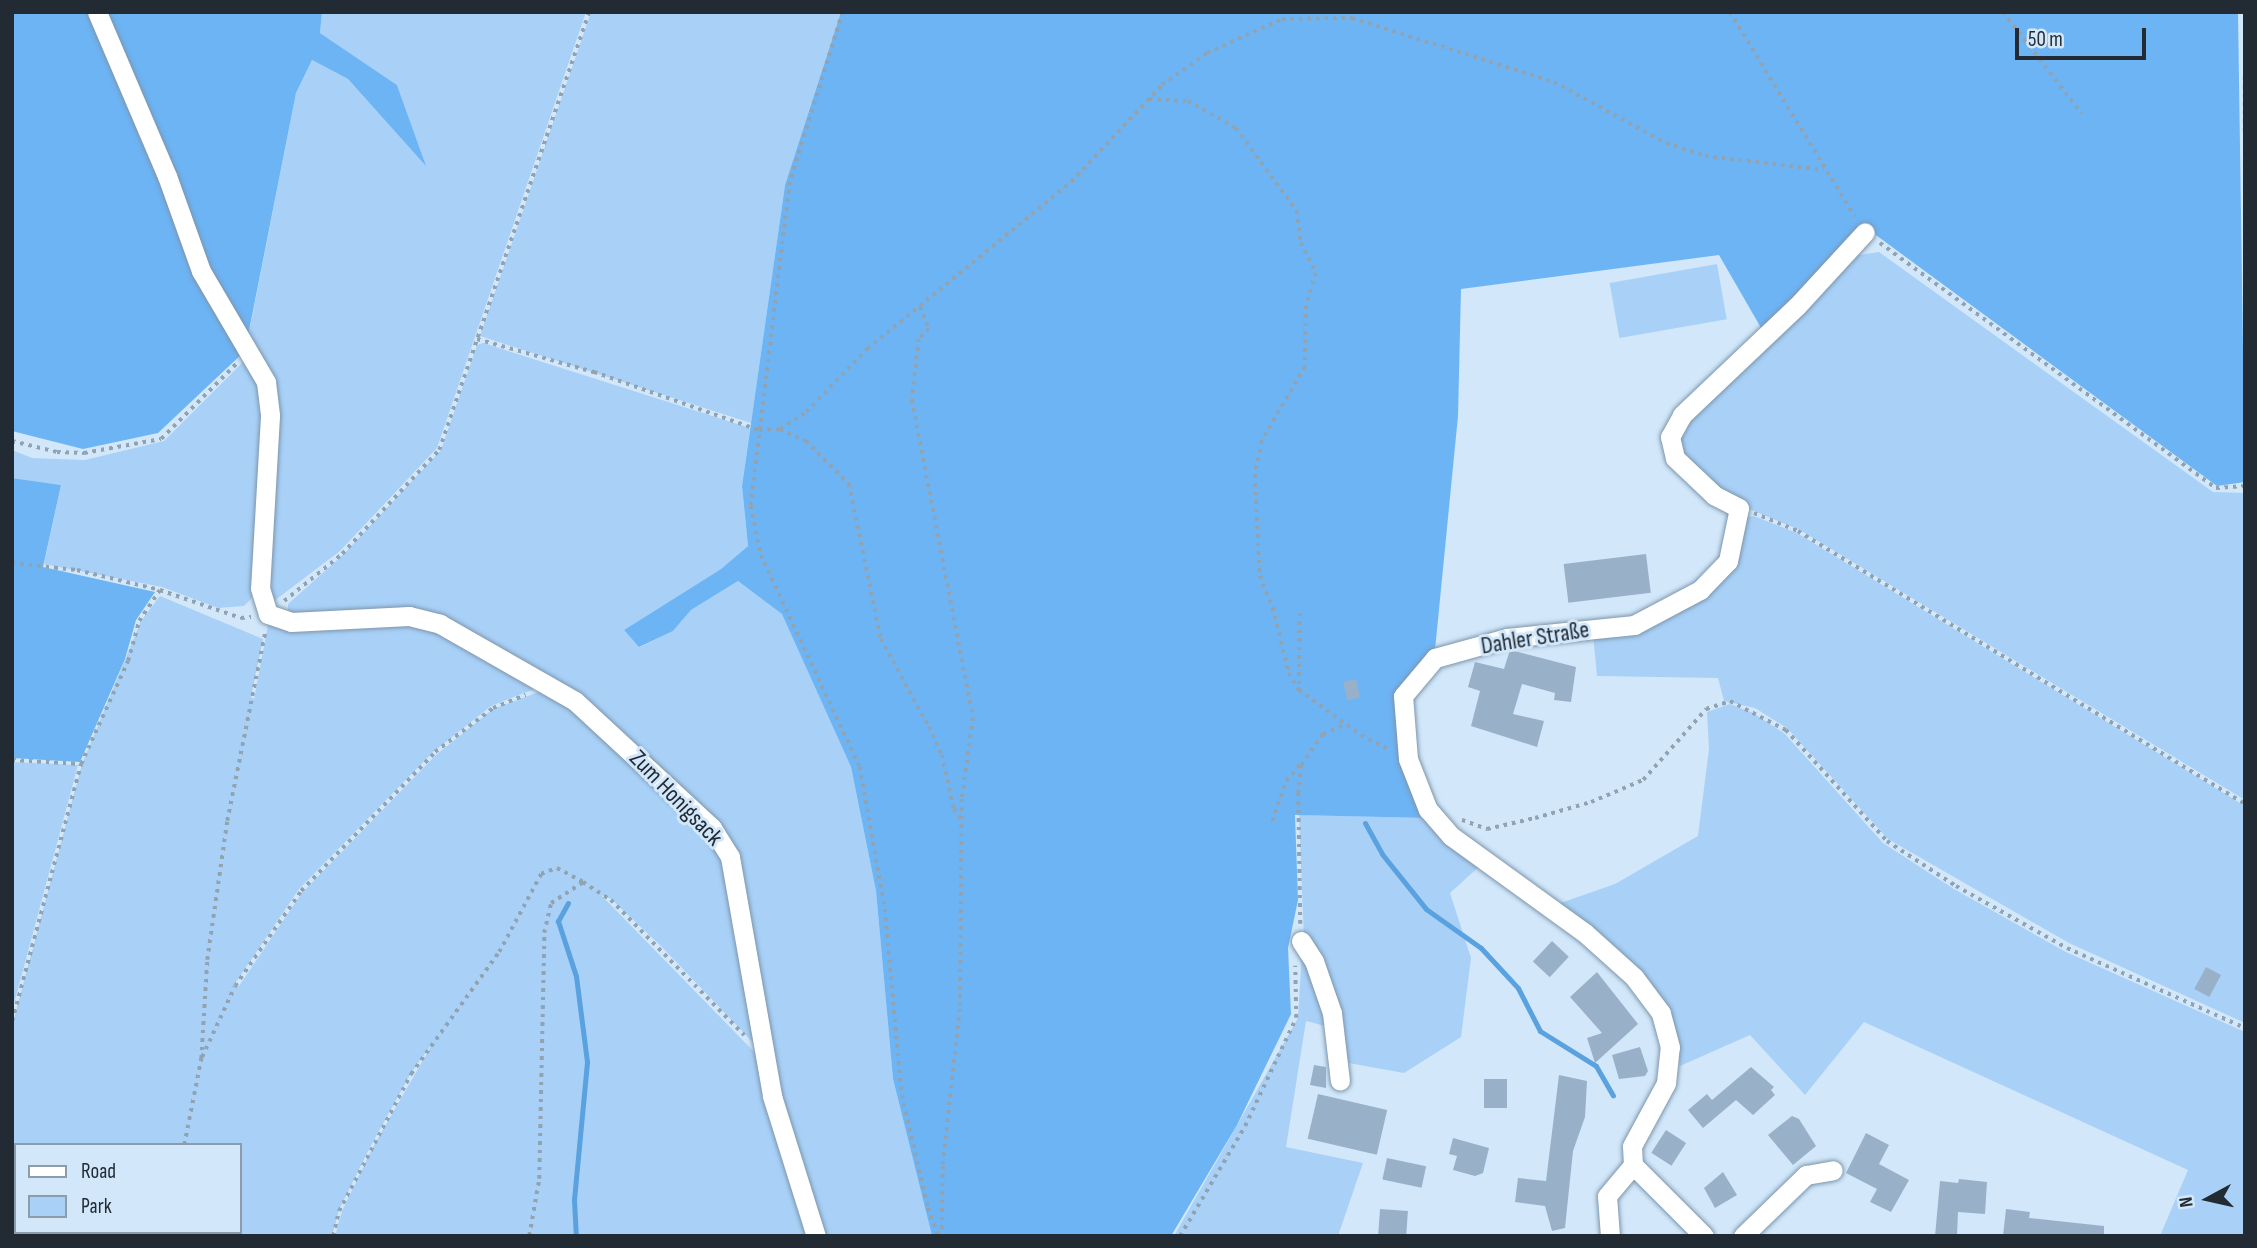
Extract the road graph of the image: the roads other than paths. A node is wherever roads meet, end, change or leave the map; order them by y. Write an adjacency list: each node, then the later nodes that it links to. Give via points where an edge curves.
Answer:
1 (97, 12): 7 (street, Zum Honigsack, via 167,176 201,271 266,382 270,416 260,588 268,614 291,622 409,616 440,624 575,701 723,842 730,857 765,1058 791,1169)
2 (1865, 232): 5 (street, Dahler Straße, via 1797,306 1682,415 1670,437 1675,458 1714,495 1739,509 1728,561 1700,590 1634,625 1507,638 1435,658 1404,696 1408,759 1428,810 1451,836 1585,933 1634,977 1661,1013 1670,1047 1666,1083 1632,1146)
3 (1301, 941): 4 (street, via 1318,969 1332,1013)
4 (1340, 1081)
5 (1633, 1165): 8 (street, Dahler Straße, via 1607,1196); 9 (street)
6 (1833, 1170): 10 (street, via 1806,1175)
7 (816, 1236)
8 (1610, 1236)
9 (1704, 1236)
10 (1743, 1236)

